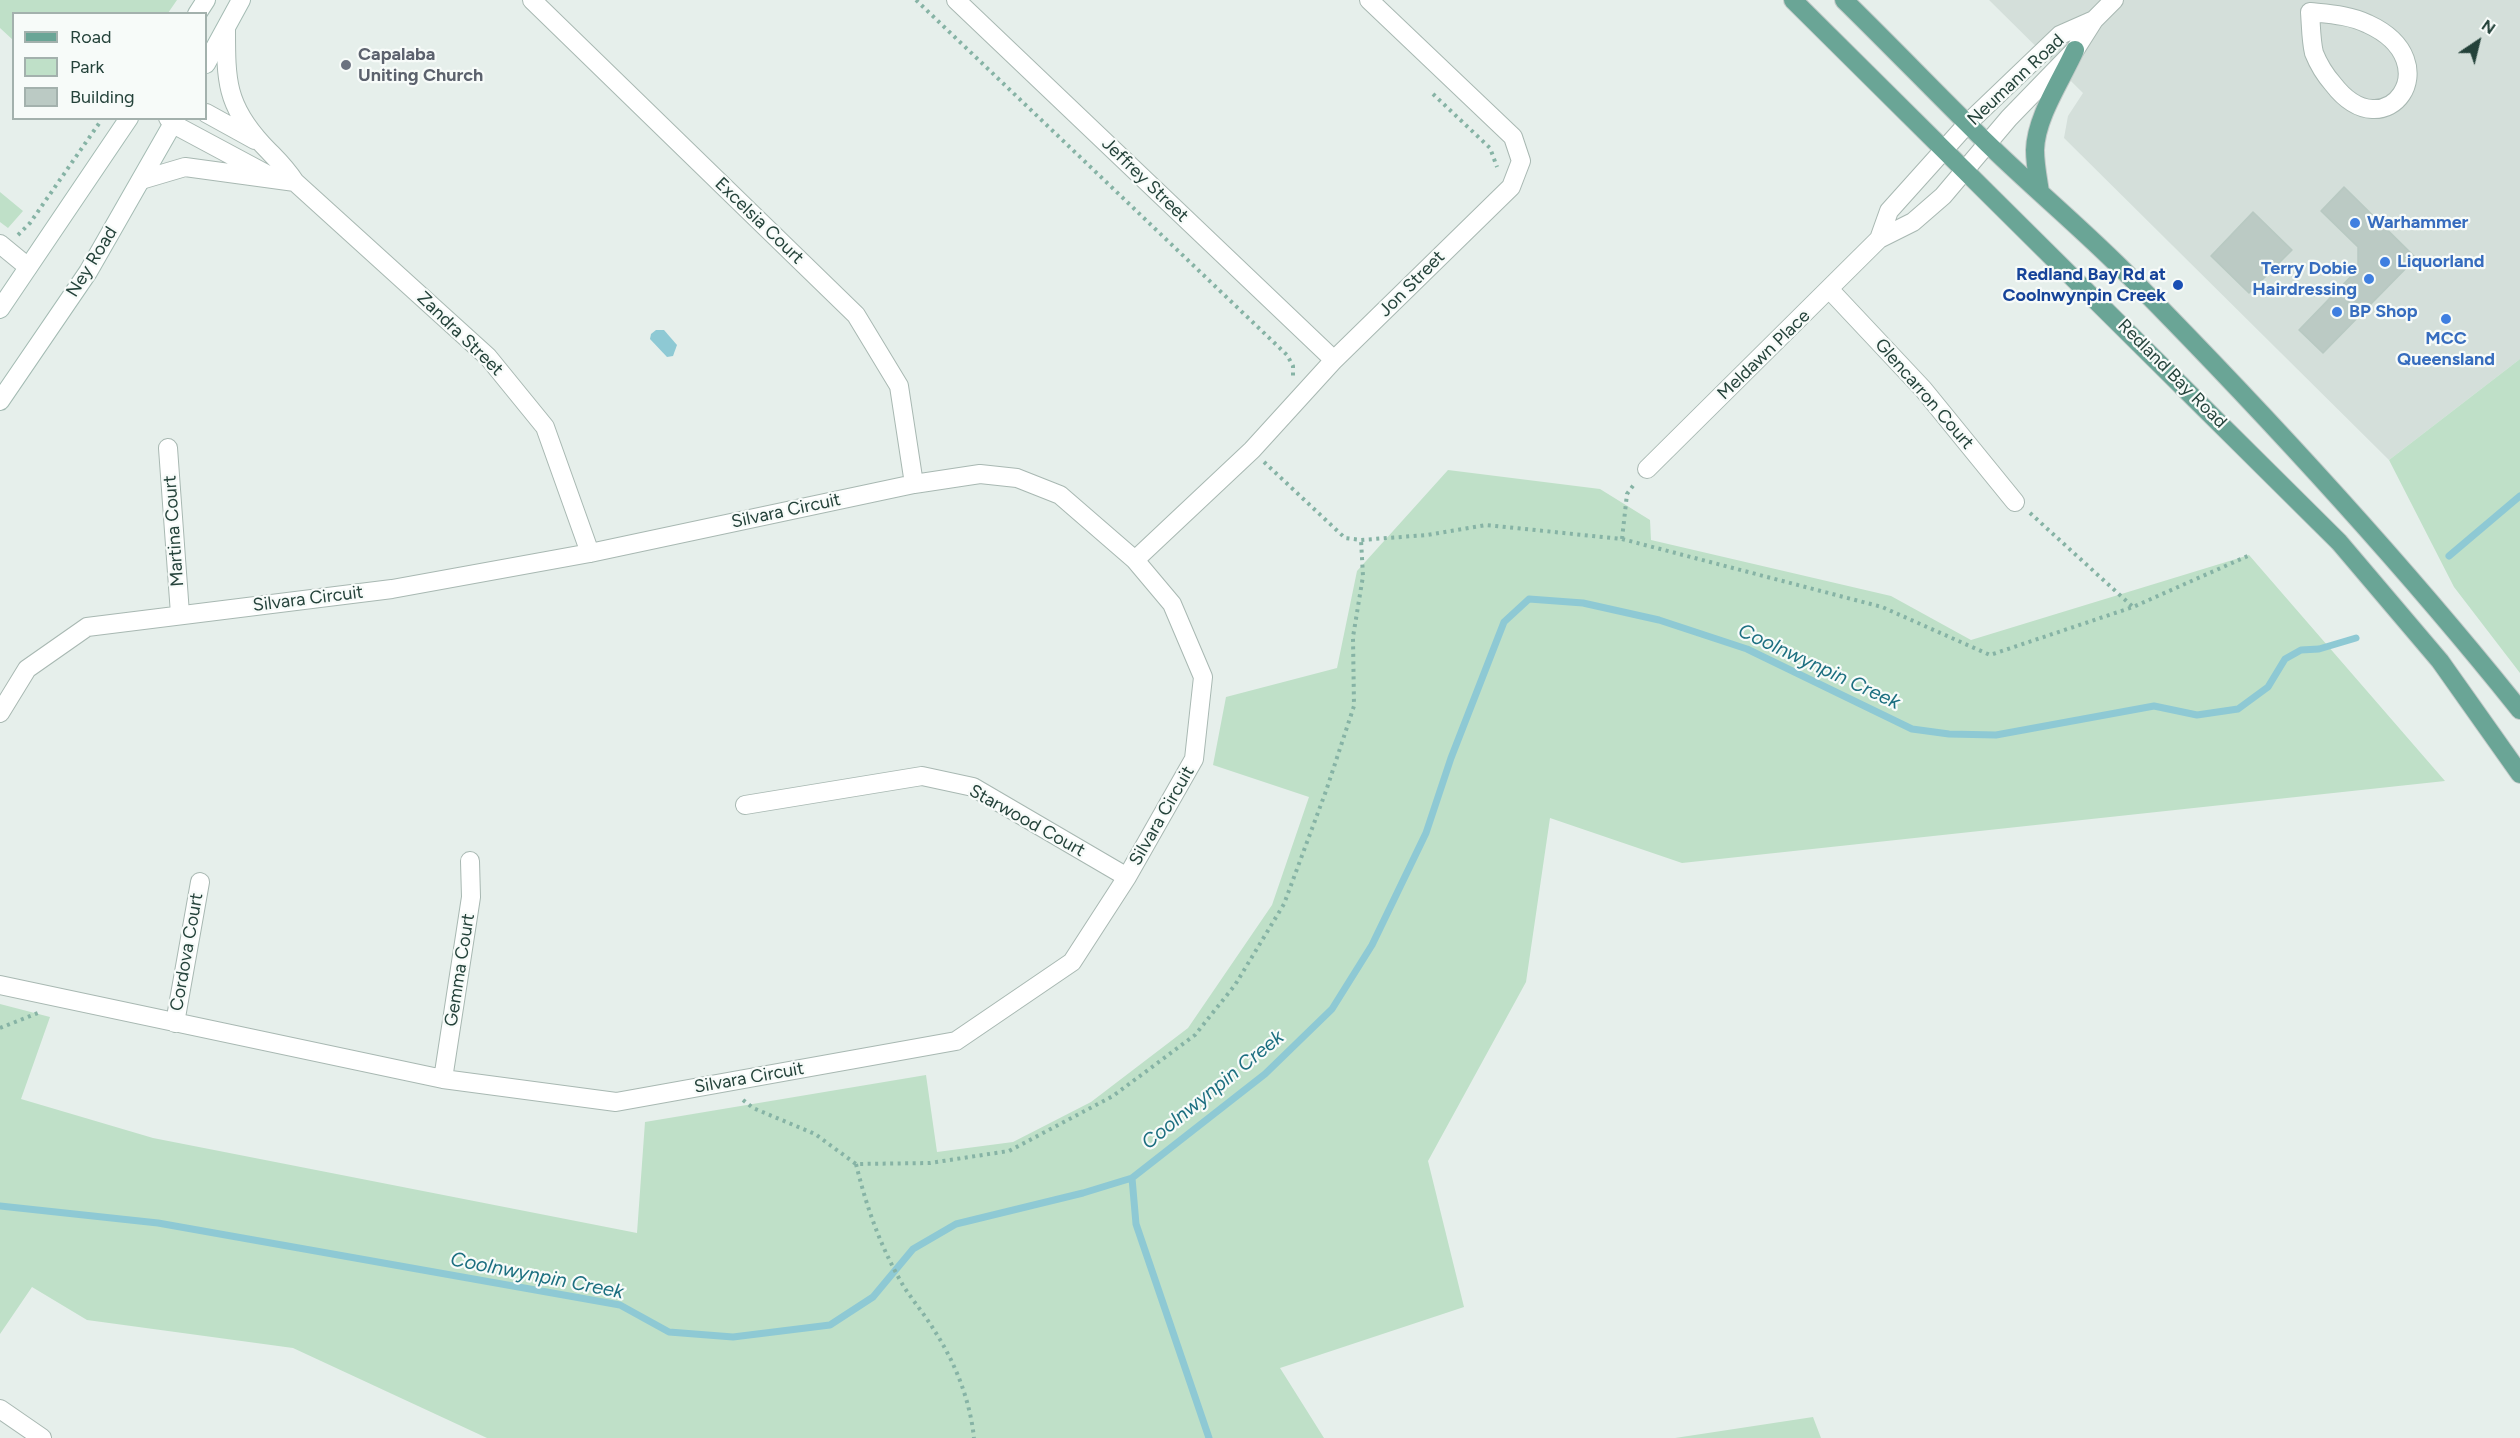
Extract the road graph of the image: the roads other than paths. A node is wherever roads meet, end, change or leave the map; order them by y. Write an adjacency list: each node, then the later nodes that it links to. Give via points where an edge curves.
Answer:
1 (241, 0): 10 (street)
2 (532, 0): 34 (street, Excelsia Court, via 856,315 899,386)
3 (956, 0): 30 (street, Jeffrey Street)
4 (1369, 0): 30 (street, Jon Street, via 1513,137 1521,161 1511,187)
5 (1793, 0): 19 (main road, Redland Bay Road)
6 (1844, 0): 16 (main road, Redland Bay Road)
7 (2114, 0): 9 (street, Neumann Road)
8 (2303, 6): 8 (street, via 2358,21 2386,34 2409,64 2407,83 2398,99 2385,109 2369,109 2342,96 2314,53)
9 (2094, 20): 11 (street, Neumann Road); 16 (street, Neumann Road, via 2060,35)
10 (226, 29): 12 (street); 18 (street, Zandra Street, via 226,67 233,105)
11 (2075, 50): 17 (street, Neumann Road); 24 (main road, via 2037,134)
12 (207, 62)
13 (207, 114): 18 (street, Zandra Street)
14 (128, 120): 27 (street)
15 (172, 120): 21 (street); 22 (street, Ney Road)
16 (1968, 123): 17 (main road, Redland Bay Road); 19 (street, Neumann Road)
17 (1987, 143): 20 (street, Neumann Road); 24 (main road, Redland Bay Road)
18 (262, 144): 23 (street, Zandra Street, via 282,162)
19 (1945, 150): 20 (main road, Redland Bay Road); 25 (street, Meldawn Place, via 1889,211)
20 (1964, 170): 25 (street, Meldawn Place, via 1913,222); 41 (main road, Redland Bay Road, via 2339,542 2440,661)
21 (274, 179): 22 (street, via 185,167); 23 (street)
22 (141, 180): 31 (street, Ney Road, via 88,272)
23 (295, 182): 36 (street, Zandra Street, via 488,357 545,427)
24 (2040, 192): 39 (main road, Redland Bay Road, via 2137,285 2353,512)
25 (1879, 239): 28 (street, Meldawn Place)
26 (2, 247): 27 (street)
27 (28, 267): 29 (street)
28 (1830, 290): 33 (street, Meldawn Place); 35 (street, Glencarron Court, via 1923,388)
29 (0, 309)
30 (1334, 360): 37 (street, Jon Street, via 1252,450)
31 (0, 401)
32 (168, 448): 38 (street, Martina Court)
33 (1647, 469)
34 (914, 484): 36 (street, Silvara Circuit); 37 (street, Silvara Circuit, via 981,474 1017,478 1060,495)
35 (2015, 502)
36 (590, 553): 38 (street, Silvara Circuit, via 392,589)
37 (1135, 560): 44 (street, Silvara Circuit, via 1172,604 1203,677 1194,759)
38 (180, 614): 40 (street, Silvara Circuit, via 87,627 27,669)
39 (2520, 711)
40 (0, 713)
41 (2520, 774)
42 (745, 805): 44 (street, Starwood Court, via 922,776 973,787)
43 (470, 861): 48 (street, Gemma Court, via 471,897)
44 (1127, 877): 48 (street, Silvara Circuit, via 1072,962 956,1041 616,1102)
45 (200, 882): 47 (street, Cordova Court)
46 (0, 986): 47 (street, Silvara Circuit)
47 (175, 1023): 48 (street, Silvara Circuit)
48 (443, 1079)
49 (0, 1409): 50 (street)
50 (42, 1438)

